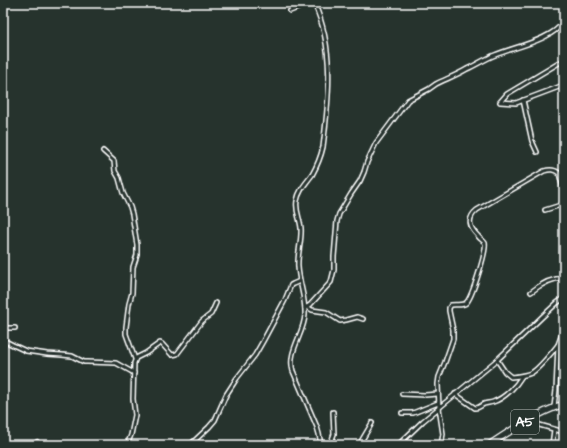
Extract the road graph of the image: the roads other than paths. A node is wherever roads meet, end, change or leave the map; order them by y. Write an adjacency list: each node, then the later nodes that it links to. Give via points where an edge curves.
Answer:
1 (310, 3): 3 (street)
2 (314, 3): 14 (street, via 327,49 328,103 324,147 316,168 301,189 297,202 301,229 298,262)
3 (290, 11)
4 (563, 24): 18 (street, via 534,41 495,55 408,100 376,143 360,181 336,221 334,270 331,282)
5 (564, 60): 7 (street, via 507,94 500,102 516,103)
6 (564, 85): 7 (street)
7 (523, 100): 9 (street)
8 (103, 151): 25 (street, via 114,161 115,171 132,211 137,255 133,266 126,334)
9 (537, 152)
10 (564, 192): 30 (street, via 558,173 549,169 472,213 472,228 485,243 485,247 472,294 464,304 451,305 449,308 453,339 439,377)
11 (564, 204): 12 (street)
12 (545, 210)
13 (564, 278): 15 (street, via 551,280)
14 (300, 281): 18 (street); 43 (street, via 291,285 263,341 226,395 212,424)
15 (531, 292)
16 (564, 298): 26 (street)
17 (216, 303): 25 (street, via 177,354 172,355 160,343)
18 (306, 308): 19 (street, via 326,312 340,321 355,317); 44 (street, via 292,364 317,427)
19 (363, 319)
20 (3, 328): 21 (street)
21 (15, 328)
22 (564, 328): 24 (street)
23 (3, 340): 27 (street, via 26,351 72,356 84,362 116,363)
24 (558, 345): 28 (street, via 532,372); 34 (street)
25 (135, 359): 27 (street)
26 (497, 360): 28 (street, via 511,377); 31 (street)
27 (134, 373): 42 (street, via 135,415)
28 (522, 376): 31 (street, via 518,383 500,398 478,408)
29 (402, 394): 30 (street)
30 (438, 394): 32 (street)
31 (455, 394): 35 (street)
32 (438, 403): 35 (street); 37 (street, via 413,413)
33 (564, 405): 34 (highway, A5); 38 (highway, A5)
34 (554, 407): 49 (highway, A5, via 529,419)
35 (439, 408): 47 (street); 48 (street, via 443,434)
36 (333, 412): 45 (street, via 334,434)
37 (402, 413)
38 (529, 422): 40 (street); 50 (highway, A5)
39 (372, 423): 46 (street)
40 (554, 430): 41 (street); 51 (street)
41 (564, 432)
42 (127, 445)
43 (190, 445)
44 (321, 445)
45 (330, 445)
46 (359, 445)
47 (398, 445)
48 (441, 445)
49 (489, 445)
50 (495, 445)
51 (552, 445)

